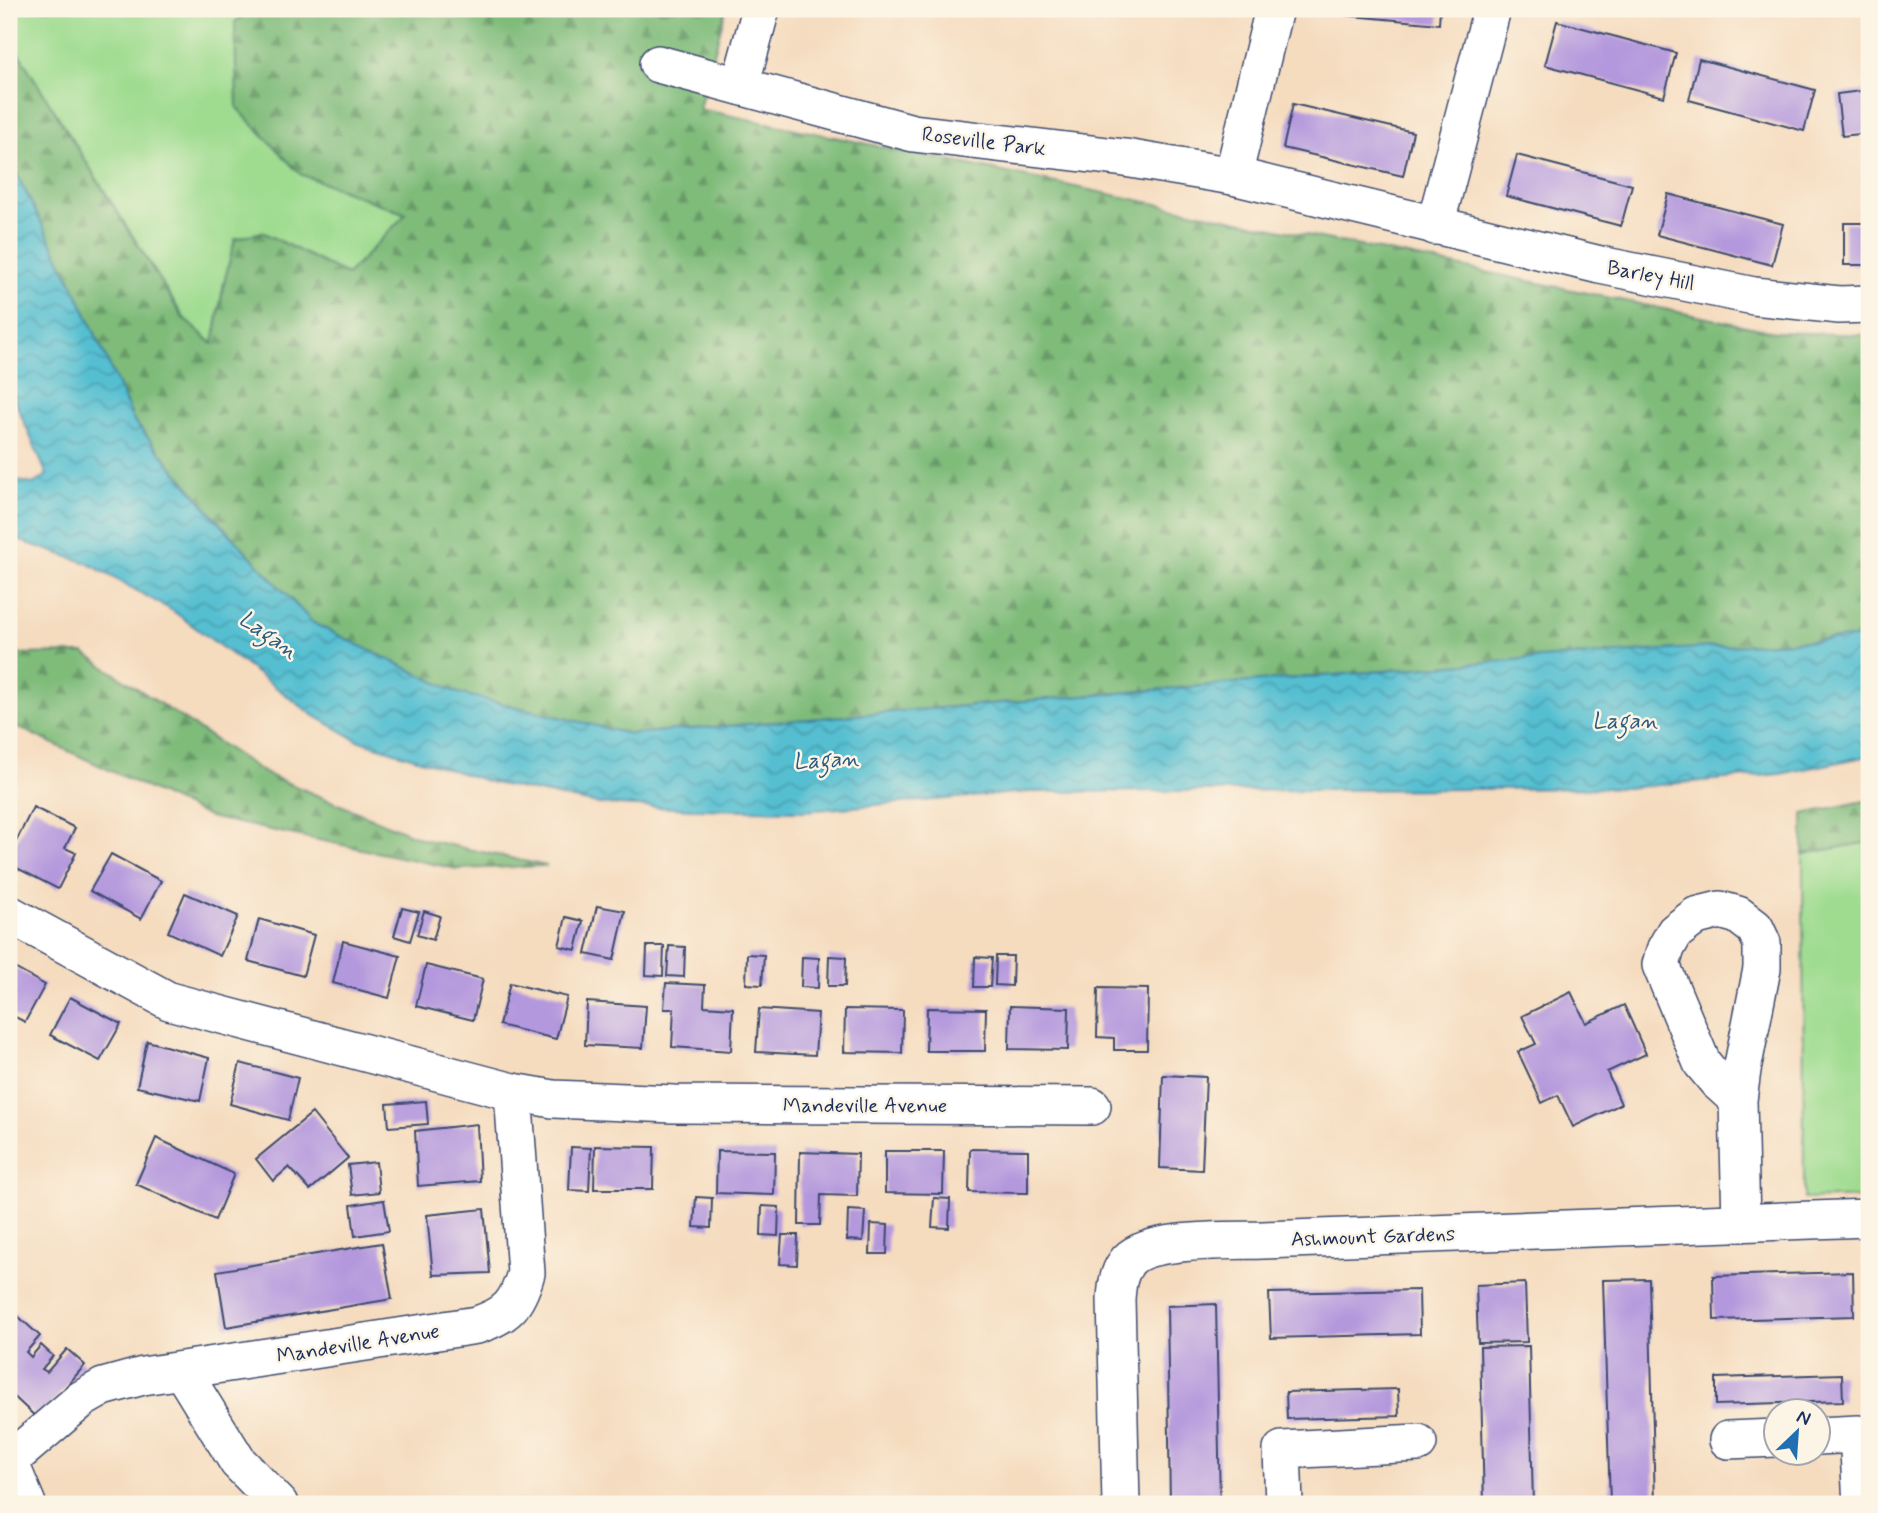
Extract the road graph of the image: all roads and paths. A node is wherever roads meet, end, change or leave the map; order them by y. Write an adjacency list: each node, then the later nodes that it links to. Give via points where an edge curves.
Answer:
1 (761, 9): 5 (street)
2 (1274, 9): 6 (street)
3 (1492, 9): 7 (street)
4 (658, 64): 5 (street, Roseville Park)
5 (740, 86): 6 (street, Roseville Park, via 913,133)
6 (1233, 176): 7 (street, Barley Hill)
7 (1435, 226): 8 (street, Barley Hill, via 1754,296)
8 (1869, 304)
9 (9, 914): 10 (street, Mandeville Avenue, via 169,1001)
10 (513, 1092): 12 (street, Mandeville Avenue, via 554,1100 674,1104); 15 (street, Mandeville Avenue, via 526,1273 511,1307 477,1325)
11 (1738, 1100): 14 (street)
12 (1092, 1106)
13 (1869, 1218): 14 (street, Ashmount Gardens)
14 (1741, 1223): 23 (street, Ashmount Gardens, via 1167,1244 1141,1250 1127,1261 1118,1278 1116,1299)
15 (182, 1371): 20 (street, Mandeville Avenue, via 103,1387 82,1399); 22 (street, via 238,1462)
16 (1832, 1435): 25 (street, via 1858,1434)
17 (1762, 1439): 18 (street)
18 (1728, 1440)
19 (1418, 1443): 24 (street, via 1283,1450)
20 (9, 1461): 21 (street)
21 (27, 1504)
22 (279, 1504)
23 (1121, 1504)
24 (1284, 1504)
25 (1862, 1504)

